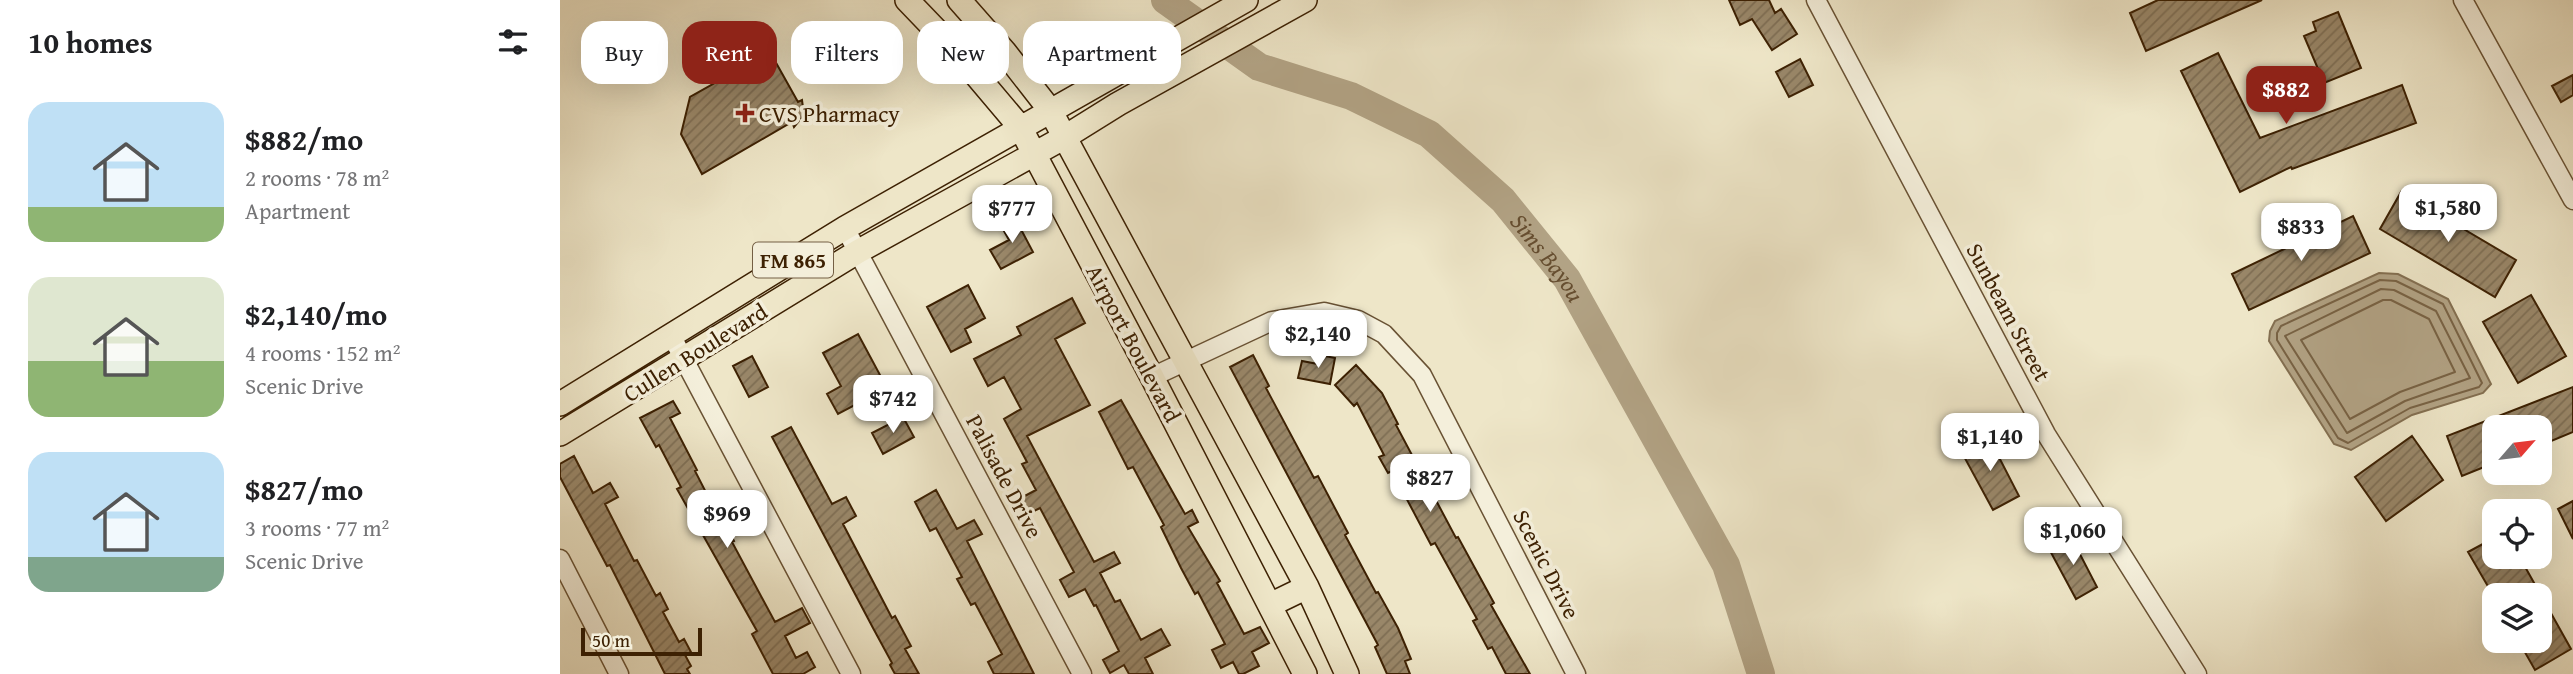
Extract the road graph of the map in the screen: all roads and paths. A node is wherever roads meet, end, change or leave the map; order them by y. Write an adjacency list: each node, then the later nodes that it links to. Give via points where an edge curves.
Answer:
1 (907, 0): 8 (main road, Airport Boulevard)
2 (959, 0): 7 (main road, Airport Boulevard)
3 (1246, 0): 7 (main road, Cullen Boulevard / FM 865)
4 (1306, 0): 9 (main road, Cullen Boulevard / FM 865)
5 (1816, 0): 29 (street, Sunbeam Street, via 2046,434)
6 (2463, 0): 11 (street)
7 (1050, 110): 8 (main road, Cullen Boulevard / FM 865); 9 (main road, Airport Boulevard)
8 (1020, 127): 10 (main road, Airport Boulevard); 12 (main road, Cullen Boulevard / FM 865)
9 (1065, 137): 10 (main road, Cullen Boulevard / FM 865); 16 (main road, Airport Boulevard)
10 (1034, 153): 13 (main road, Cullen Boulevard / FM 865); 17 (main road, Airport Boulevard)
11 (2573, 200)
12 (845, 228): 13 (street, Palisade Drive); 14 (main road, Cullen Boulevard / FM 865)
13 (859, 251): 15 (main road, Cullen Boulevard / FM 865); 25 (street, Palisade Drive)
14 (671, 335): 15 (street); 18 (main road, Cullen Boulevard / FM 865)
15 (684, 360): 19 (main road, Cullen Boulevard / FM 865); 24 (street)
16 (1186, 361): 17 (street, Scenic Drive); 21 (main road, Airport Boulevard); 28 (street, Scenic Drive, via 1272,321 1324,312 1358,320 1384,334 1422,375)
17 (1152, 377): 22 (main road, Airport Boulevard)
18 (560, 404)
19 (560, 434)
20 (560, 559): 23 (street)
21 (1307, 587): 22 (main road); 27 (main road, Airport Boulevard)
22 (1270, 605): 26 (main road, Airport Boulevard)
23 (619, 674)
24 (851, 674)
25 (1082, 674)
26 (1305, 674)
27 (1347, 674)
28 (1576, 674)
29 (2197, 674)

